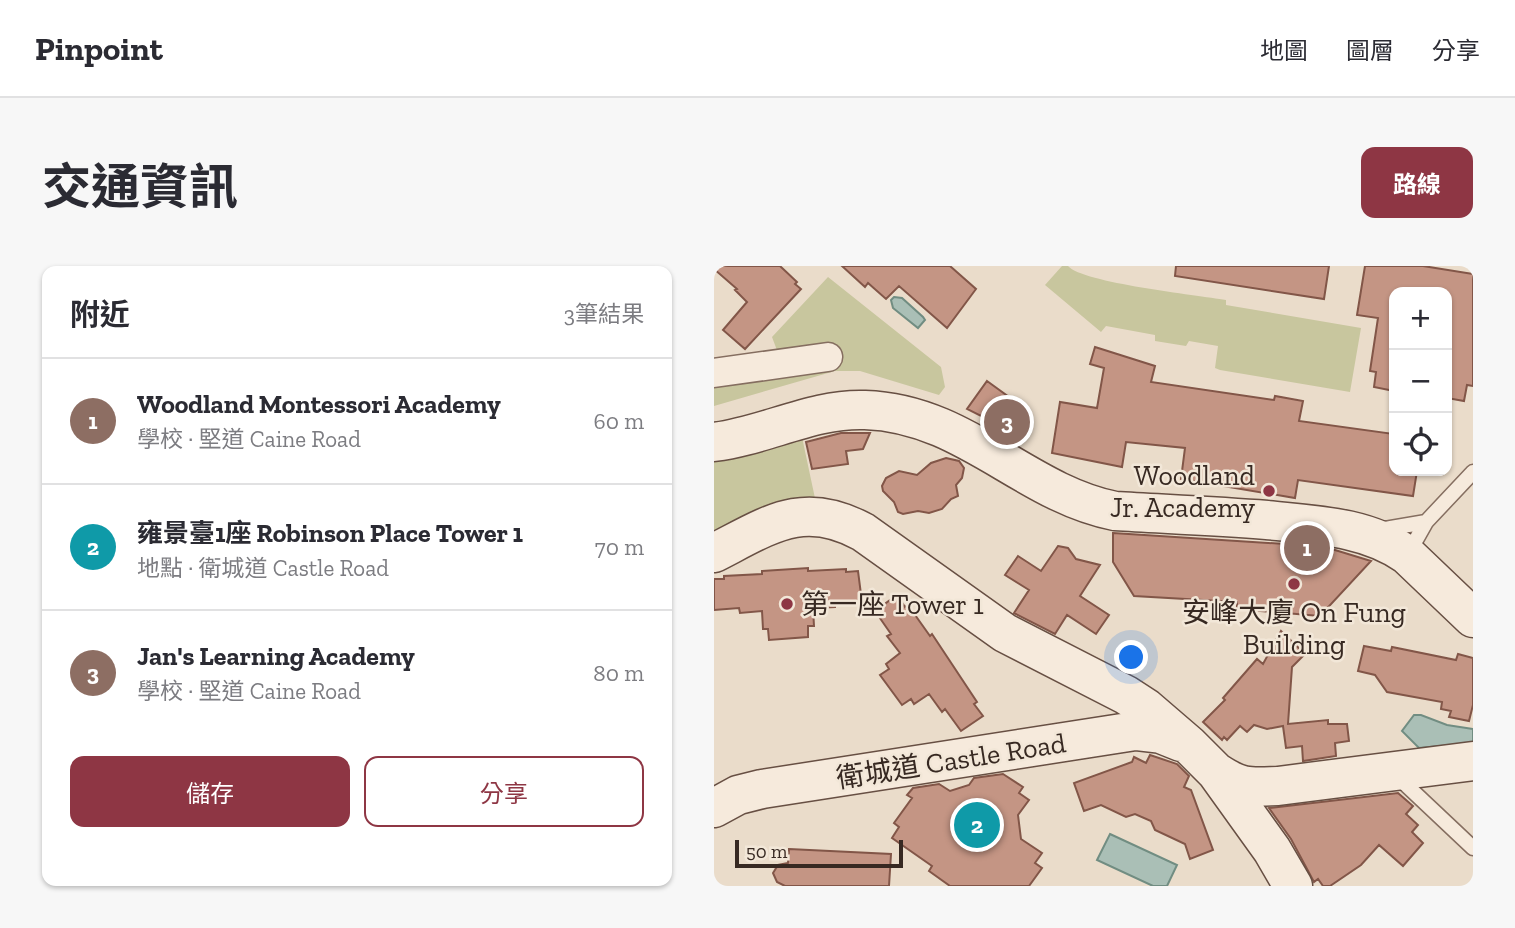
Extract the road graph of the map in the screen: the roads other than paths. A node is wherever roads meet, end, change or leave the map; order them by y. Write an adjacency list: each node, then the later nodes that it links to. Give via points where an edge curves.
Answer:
1 (828, 357): 2 (street)
2 (714, 373)
3 (714, 442): 6 (street, via 831,413 879,411 947,429 1067,496 1100,508 1300,523)
4 (1473, 472): 5 (lane)
5 (1426, 522): 6 (lane); 8 (lane)
6 (1363, 533): 8 (street)
7 (714, 553): 10 (street, via 765,526 794,517 823,517 849,524 1005,633 1136,701)
8 (1407, 555): 9 (street)
9 (1473, 618)
10 (1189, 745): 13 (street); 14 (street, 衛城道 Castle Road, via 1161,734 1135,731 762,789)
11 (1473, 761): 12 (street)
12 (1400, 769): 13 (street, via 1248,787); 15 (lane, via 1403,782)
13 (1216, 772): 16 (street)
14 (714, 808)
15 (1473, 848)
16 (1293, 886)

